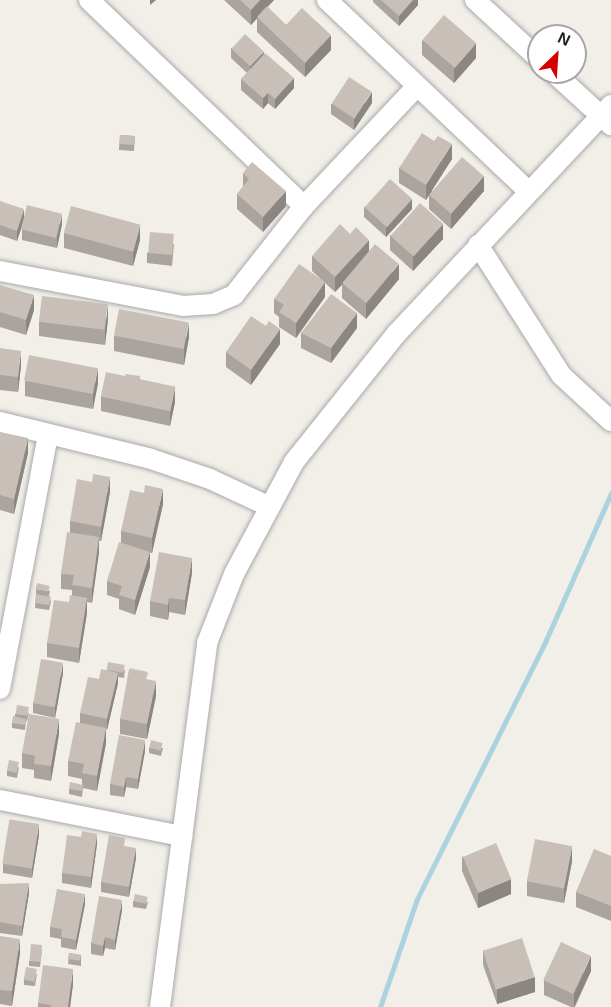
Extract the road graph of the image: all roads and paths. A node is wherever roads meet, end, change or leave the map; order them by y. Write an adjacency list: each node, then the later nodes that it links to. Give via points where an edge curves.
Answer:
1 (89, 0): 9 (street)
2 (327, 0): 6 (street)
3 (476, 0): 4 (street)
4 (527, 48)
5 (568, 84): 7 (street)
6 (416, 87): 8 (street); 9 (street)
7 (608, 115): 8 (street)
8 (528, 190): 10 (street)
9 (304, 206): 11 (street, via 234,295 213,304 183,306)
10 (478, 245): 12 (street, via 561,375); 15 (street, via 397,333 294,462)
11 (0, 272)
12 (611, 421)
13 (0, 422): 14 (street)
14 (48, 434): 15 (street, via 148,458 210,479); 16 (street)
15 (268, 506): 18 (street, via 217,609 207,644)
16 (0, 689)
17 (0, 800): 18 (street)
18 (182, 836): 19 (street)
19 (160, 1007)

